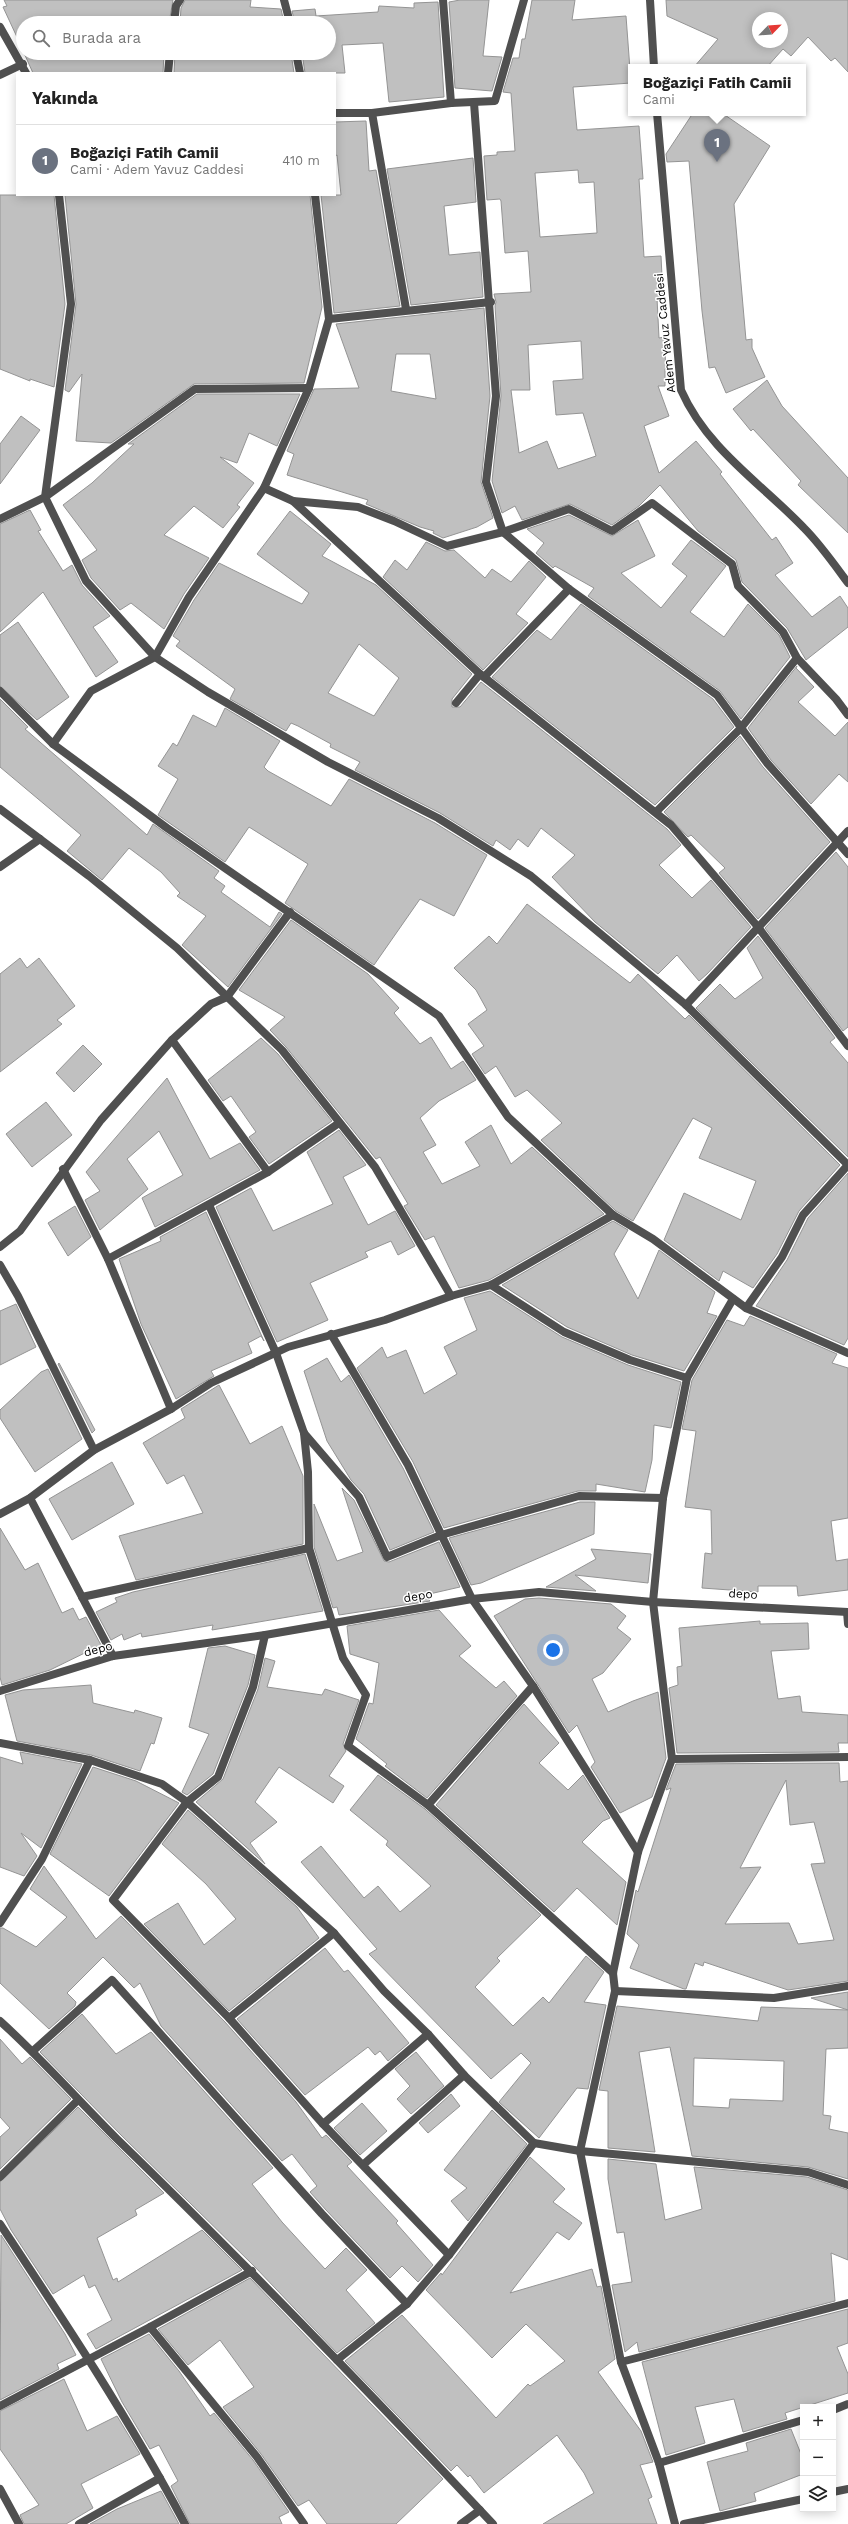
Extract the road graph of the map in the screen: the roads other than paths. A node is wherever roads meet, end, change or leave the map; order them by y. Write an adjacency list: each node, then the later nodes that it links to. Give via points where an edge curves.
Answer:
1 (180, 0): 6 (street)
2 (284, 0): 7 (street)
3 (443, 0): 19 (street)
4 (524, 0): 20 (street, via 495,101)
5 (650, 0): 14 (street)
6 (175, 16)
7 (288, 16)
8 (0, 27): 9 (street)
9 (16, 53)
10 (21, 60): 13 (street)
11 (169, 60): 16 (street)
12 (297, 60): 17 (street)
13 (23, 64): 15 (street); 18 (street)
14 (654, 64)
15 (26, 72)
16 (168, 72)
17 (300, 72)
18 (0, 75)
19 (451, 103): 20 (street); 22 (street)
20 (474, 103): 26 (street)
21 (336, 113): 22 (street)
22 (372, 113): 27 (street)
23 (657, 116): 35 (street, Adem Yavuz Caddesi, via 681,390 691,413 724,453 805,528)
24 (60, 196): 31 (street, via 71,304)
25 (315, 196): 28 (street)
26 (491, 302): 27 (street); 34 (street, via 496,396 486,482)
27 (406, 310): 28 (street)
28 (329, 319): 29 (street)
29 (309, 388): 30 (street); 31 (street, via 195,389)
30 (264, 488): 32 (street); 37 (street, via 189,598)
31 (45, 497): 33 (street); 37 (street, via 86,580)
32 (293, 501): 34 (street, via 358,507 447,546); 39 (street)
33 (0, 519)
34 (503, 532): 36 (street); 38 (street, via 570,509 612,531 652,503 732,564 738,586 783,632)
35 (848, 582)
36 (569, 589): 39 (street); 43 (street, via 717,695)
37 (155, 657): 44 (street, via 91,691); 55 (street, via 208,692 328,762 438,818 531,876)
38 (797, 658): 42 (street); 43 (street)
39 (482, 675): 41 (street); 46 (street)
40 (0, 691): 44 (street)
41 (456, 703)
42 (848, 715)
43 (740, 729): 46 (street); 49 (street, via 766,763)
44 (53, 744): 52 (street, via 167,828)
45 (0, 810): 48 (street)
46 (656, 812): 53 (street, via 671,824)
47 (848, 831): 49 (street)
48 (40, 839): 51 (street); 54 (street, via 177,948)
49 (838, 842): 50 (street); 53 (street)
50 (848, 854)
51 (0, 867)
52 (290, 912): 54 (street); 63 (street, via 439,1016 508,1117)
53 (758, 927): 55 (street); 57 (street)
54 (227, 997): 56 (street, via 211,1004); 58 (street, via 282,1050)
55 (686, 1005): 59 (street)
56 (172, 1040): 60 (street, via 101,1120); 61 (street)
57 (848, 1046)
58 (339, 1123): 61 (street); 68 (street, via 375,1167)
59 (848, 1165): 70 (street, via 803,1215 782,1256)
60 (63, 1169): 64 (street, via 20,1231); 65 (street)
61 (268, 1172): 62 (street)
62 (209, 1205): 65 (street); 72 (street)
63 (613, 1215): 67 (street); 69 (street, via 653,1239)
64 (0, 1247)
65 (108, 1259): 75 (street)
66 (0, 1265): 77 (street, via 18,1296)
67 (491, 1284): 68 (street); 74 (street, via 564,1332 630,1360)
68 (451, 1296): 71 (street, via 385,1320)
69 (733, 1298): 70 (street); 74 (street)
70 (746, 1308): 73 (street)
71 (331, 1334): 72 (street); 81 (street, via 408,1465)
72 (276, 1353): 75 (street, via 211,1383); 76 (street)
73 (848, 1353)
74 (687, 1378): 79 (street)
75 (170, 1409): 77 (street)
76 (304, 1433): 81 (street, via 359,1497 387,1558); 82 (street)
77 (94, 1450): 78 (street)
78 (30, 1498): 80 (street); 83 (street)
79 (663, 1498): 81 (street, via 579,1496); 85 (street)
80 (0, 1514)
81 (441, 1535): 84 (street)
82 (310, 1548): 83 (street); 87 (street)
83 (82, 1598): 90 (street)
84 (472, 1599): 85 (street, depo, via 539,1592); 87 (street, depo); 91 (street)
85 (653, 1602): 86 (street, depo); 95 (street)
86 (848, 1612): 88 (street)
87 (333, 1623): 89 (street, depo); 98 (street, via 342,1658 366,1695 348,1746)
88 (848, 1624)
89 (265, 1635): 90 (street, depo); 97 (street, via 253,1687 218,1777)
90 (113, 1656): 92 (street, depo)
91 (532, 1686): 98 (street); 99 (street)
92 (0, 1691)
93 (0, 1743): 96 (street)
94 (848, 1757): 95 (street)
95 (672, 1759): 99 (street)
96 (90, 1760): 97 (street, via 162,1784); 100 (street, via 42,1859)
97 (187, 1802): 101 (street); 105 (street, via 113,1900)
98 (428, 1805): 102 (street)
99 (638, 1852): 102 (street)
100 (0, 1923)
101 (334, 1933): 105 (street); 107 (street, via 384,1991)
102 (613, 1973): 104 (street)
103 (848, 1986): 104 (street, via 774,1998)
104 (615, 1991): 113 (street)
105 (229, 2018): 111 (street)
106 (0, 2021): 108 (street)
107 (428, 2034): 109 (street); 111 (street)
108 (34, 2051): 110 (street); 121 (street, via 112,1980 322,2214)
109 (464, 2075): 112 (street); 114 (street)
110 (78, 2100): 115 (street); 119 (street)
111 (323, 2124): 114 (street)
112 (534, 2143): 113 (street); 118 (street)
113 (580, 2151): 116 (street, via 808,2172); 125 (street)
114 (364, 2164): 118 (street)
115 (0, 2177)
116 (848, 2186)
117 (0, 2224): 123 (street)
118 (449, 2255): 121 (street)
119 (252, 2271): 122 (street); 124 (street)
120 (848, 2303): 125 (street)
121 (407, 2304): 124 (street)
122 (150, 2327): 123 (street); 140 (street, via 257,2457)
123 (90, 2359): 127 (street); 131 (street)
124 (338, 2360): 136 (street)
125 (621, 2362): 130 (street)
126 (848, 2404): 128 (street)
127 (0, 2406)
128 (836, 2409)
129 (800, 2421): 130 (street)
130 (659, 2463): 143 (street)
131 (160, 2478): 138 (street); 139 (street)
132 (0, 2489): 137 (street)
133 (848, 2489): 134 (street)
134 (836, 2491)
135 (800, 2500): 144 (street)
136 (480, 2510): 141 (street); 142 (street)
137 (19, 2524)
138 (79, 2524)
139 (185, 2524)
140 (304, 2524)
141 (461, 2524)
142 (493, 2524)
143 (675, 2524)
144 (684, 2524)

